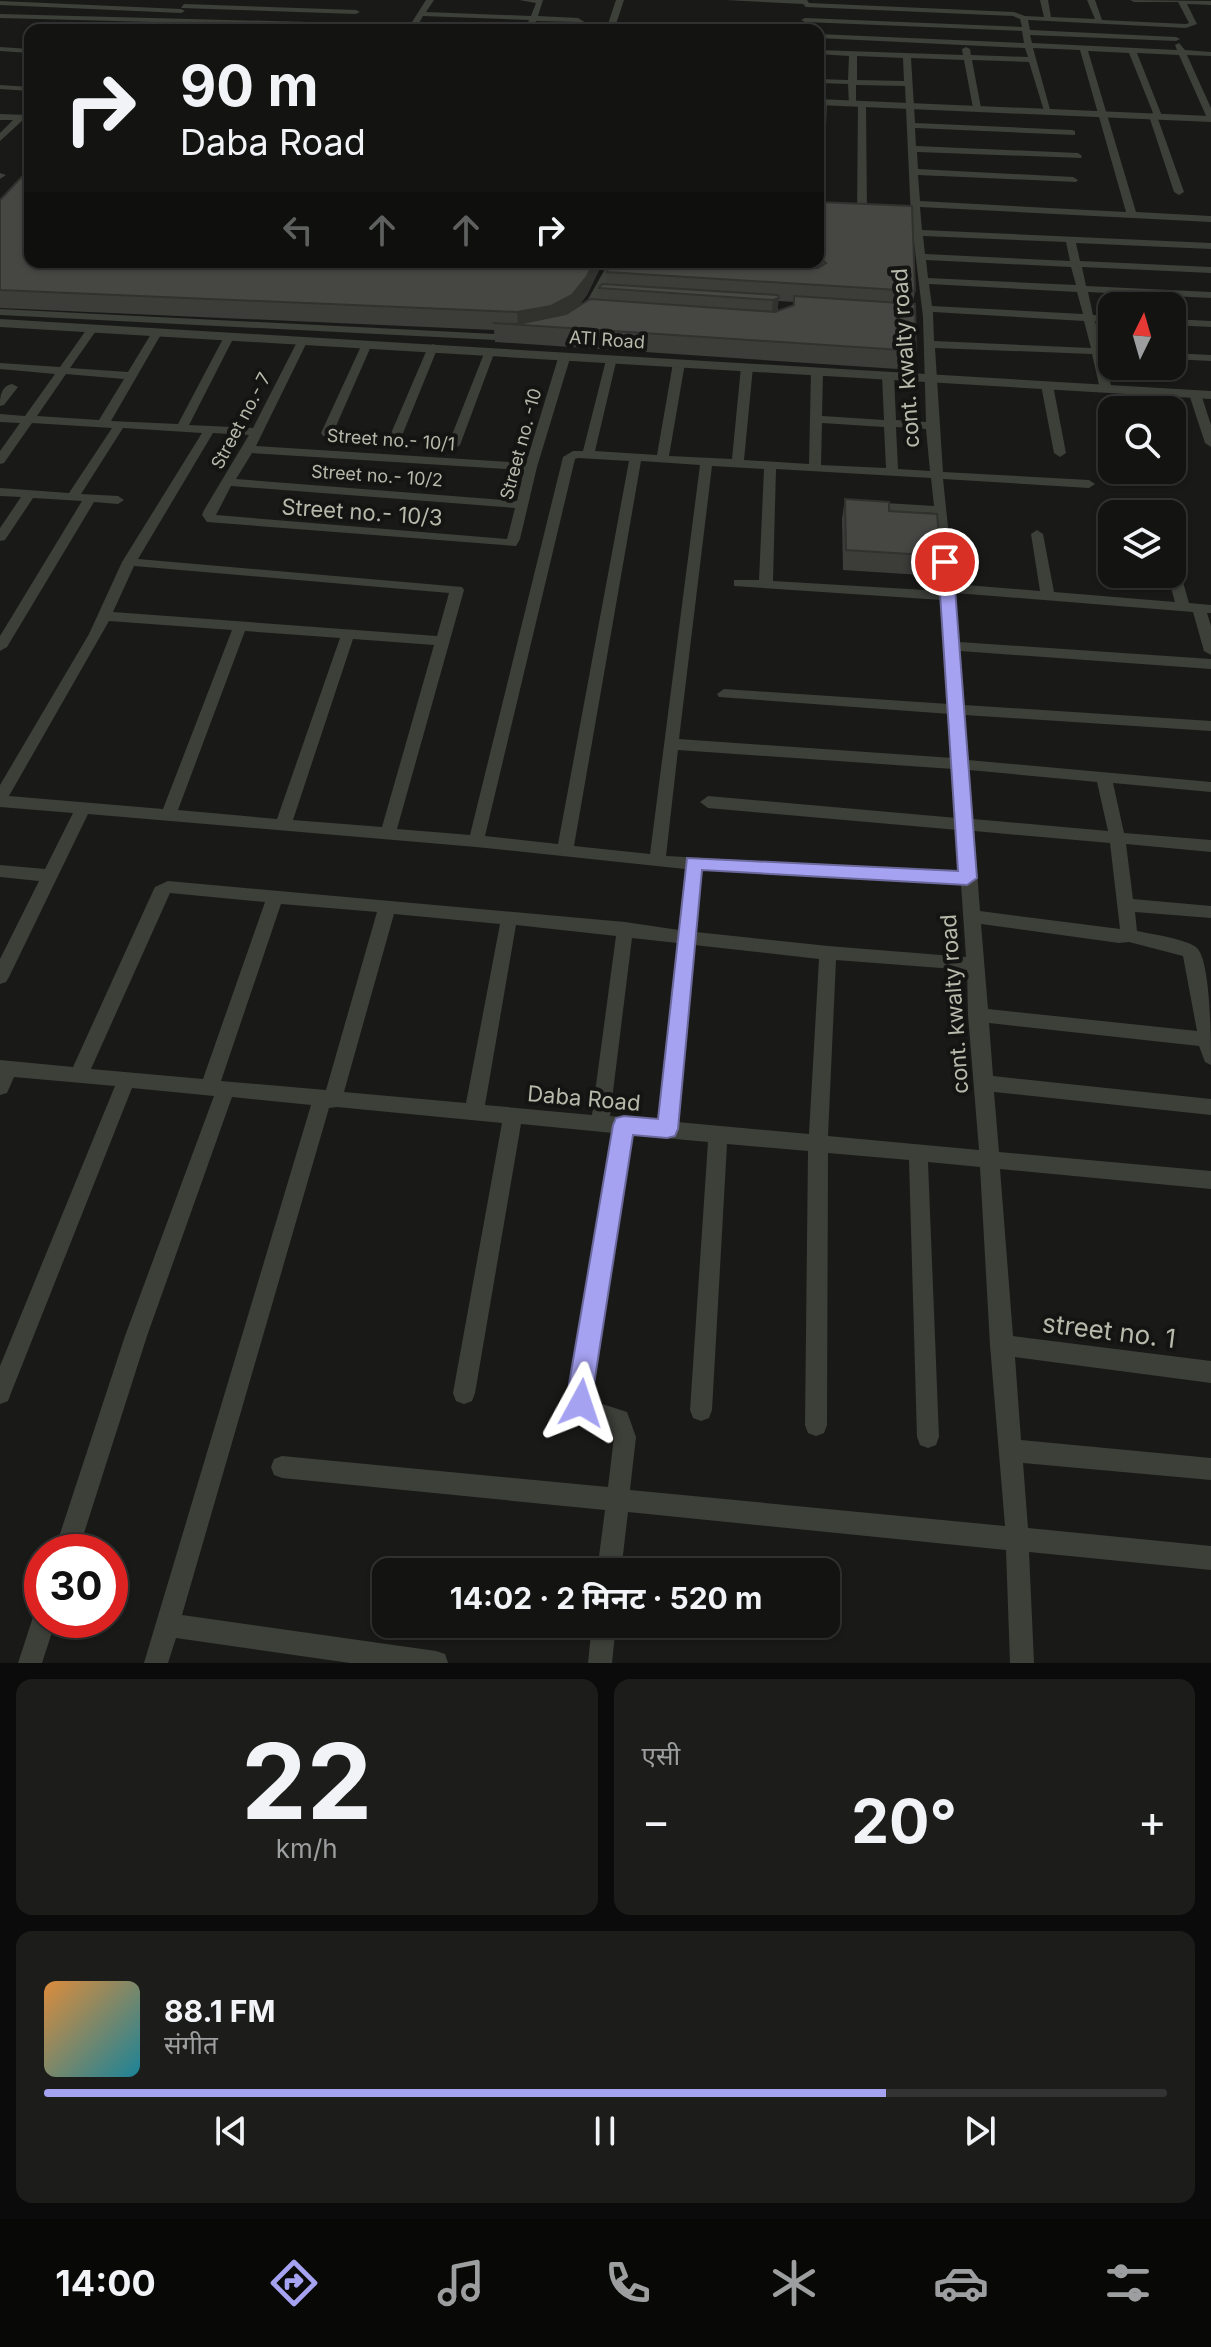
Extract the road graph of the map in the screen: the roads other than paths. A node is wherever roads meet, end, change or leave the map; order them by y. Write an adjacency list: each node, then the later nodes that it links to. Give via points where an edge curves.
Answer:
1 (364, 0): 16 (street)
2 (430, 0): 18 (street)
3 (523, 0): 22 (street, via 540,1)
4 (620, 0): 38 (street)
5 (729, 0): 12 (street)
6 (958, 0): 17 (street)
7 (1044, 0): 25 (street)
8 (1091, 0): 27 (street)
9 (1138, 0): 10 (street); 42 (street)
10 (1182, 1): 13 (street); 43 (street, via 1193,24)
11 (0, 3): 15 (street)
12 (806, 3): 17 (street); 41 (street)
13 (1211, 3)
14 (248, 4): 15 (street); 16 (street); 26 (street)
15 (185, 6): 29 (street)
16 (356, 12): 32 (street)
17 (961, 12): 23 (street); 45 (street)
18 (421, 14): 20 (street); 33 (street)
19 (0, 16): 29 (street)
20 (484, 16): 22 (street); 34 (street)
21 (755, 17): 40 (street)
22 (534, 18): 24 (street); 35 (street)
23 (1024, 18): 25 (street); 46 (street)
24 (550, 19): 36 (street); 37 (street)
25 (1048, 19): 27 (street)
26 (233, 21): 29 (street); 30 (street); 31 (street)
27 (1099, 21): 42 (street)
28 (655, 23): 39 (street)
29 (169, 24)
30 (230, 24)
31 (281, 24)
32 (348, 24)
33 (415, 24)
34 (480, 24)
35 (532, 24)
36 (548, 24)
37 (580, 24)
38 (612, 24)
39 (680, 24)
40 (754, 24)
41 (804, 24)
42 (1150, 24): 43 (street)
43 (1171, 25): 48 (street)
44 (824, 26): 45 (street)
45 (963, 26): 46 (street); 49 (street)
46 (1026, 30): 48 (street); 50 (street)
47 (824, 36): 49 (street)
48 (1176, 39): 55 (street)
49 (964, 42): 50 (street); 59 (street)
50 (1028, 44): 51 (street); 61 (street)
51 (1083, 47): 53 (street); 73 (street)
52 (0, 49): 54 (street)
53 (1132, 50): 55 (street); 74 (street)
54 (24, 51)
55 (1182, 52): 57 (street); 77 (street)
56 (824, 53): 58 (street)
57 (1211, 54)
58 (852, 58): 60 (street); 62 (street); 64 (street)
59 (967, 58): 60 (street); 61 (street); 71 (street)
60 (908, 60): 65 (street, cont. kwalty road)
61 (1034, 60): 72 (street)
62 (824, 61)
63 (824, 81): 64 (street)
64 (853, 82): 65 (street); 69 (street)
65 (910, 84): 70 (street, cont. kwalty road)
66 (0, 87): 67 (street)
67 (24, 89)
68 (824, 102): 69 (street)
69 (857, 103): 70 (street); 89 (street)
70 (912, 105): 71 (street); 79 (street, cont. kwalty road)
71 (977, 108): 72 (street)
72 (1048, 111): 73 (street)
73 (1102, 114): 74 (street); 88 (street)
74 (1155, 116): 77 (street); 86 (street)
75 (0, 117): 76 (street)
76 (24, 118)
77 (1211, 118)
78 (24, 120): 81 (street)
79 (912, 125): 80 (street); 82 (street, cont. kwalty road)
80 (1072, 133)
81 (0, 138)
82 (914, 149): 83 (street); 84 (street, cont. kwalty road)
83 (1078, 156)
84 (916, 172): 85 (street); 91 (street, cont. kwalty road)
85 (1073, 180)
86 (1179, 192)
87 (848, 215): 89 (street)
88 (1132, 215): 91 (street); 92 (street)
89 (862, 216): 90 (street)
90 (876, 216)
91 (913, 218): 93 (street); 95 (street, cont. kwalty road)
92 (1211, 219)
93 (1070, 240): 94 (street); 96 (street)
94 (1211, 246)
95 (920, 257): 96 (street); 99 (street, cont. kwalty road)
96 (1075, 265): 98 (street); 100 (street)
97 (612, 268): 102 (street, via 603,275)
98 (1211, 270)
99 (922, 281): 100 (street); 107 (street, cont. kwalty road)
100 (1081, 289): 101 (street); 108 (street)
101 (1211, 295)
102 (596, 296): 103 (street); 105 (street)
103 (610, 297)
104 (0, 312): 117 (street)
105 (587, 312): 106 (street); 110 (street)
106 (603, 314)
107 (923, 314): 108 (street); 120 (street, cont. kwalty road)
108 (1087, 317): 109 (street); 123 (street)
109 (1098, 318)
110 (576, 321)
111 (0, 323): 114 (street, ATI Road)
112 (1186, 323): 113 (street)
113 (1211, 324)
114 (93, 328): 115 (street, ATI Road); 131 (street)
115 (158, 331): 116 (street, ATI Road); 133 (street)
116 (230, 335): 118 (street, ATI Road); 151 (street)
117 (526, 336)
118 (303, 340): 119 (street, ATI Road); 153 (street, Street no.- 7)
119 (367, 344): 121 (street, ATI Road); 154 (street)
120 (929, 344): 123 (street); 135 (street, cont. kwalty road)
121 (433, 347): 122 (street, ATI Road); 155 (street)
122 (490, 351): 124 (street, ATI Road); 157 (street)
123 (1097, 351): 138 (street)
124 (565, 355): 126 (street, ATI Road); 167 (street, Street no. -10)
125 (1186, 357): 127 (street)
126 (611, 358): 128 (street, ATI Road); 160 (street)
127 (1211, 358)
128 (679, 363): 130 (street, ATI Road); 162 (street)
129 (0, 366): 131 (street)
130 (747, 367): 132 (street, ATI Road); 165 (street)
131 (62, 370): 133 (street); 145 (street)
132 (817, 371): 134 (street, ATI Road); 146 (street)
133 (133, 376): 147 (street)
134 (888, 376): 135 (street, ATI Road); 149 (street)
135 (929, 379): 136 (street, ATI Road); 150 (street, cont. kwalty road)
136 (1047, 385): 138 (street, ATI Road); 159 (street)
137 (12, 387): 143 (street)
138 (1106, 389): 139 (street, ATI Road)
139 (1137, 390): 140 (street, ATI Road); 142 (street)
140 (1195, 394): 141 (street, ATI Road); 156 (street)
141 (1211, 395)
142 (1138, 396)
143 (0, 403)
144 (0, 418): 145 (street)
145 (30, 419): 147 (street); 163 (street)
146 (817, 419): 149 (street); 168 (street)
147 (104, 422): 148 (street)
148 (121, 423): 151 (street); 175 (street)
149 (891, 423): 150 (street); 169 (street)
150 (932, 426): 170 (street, cont. kwalty road)
151 (182, 427): 152 (street)
152 (210, 429): 153 (street); 186 (street)
153 (256, 432): 158 (street, Street no.- 7)
154 (327, 433)
155 (395, 438)
156 (1211, 443)
157 (454, 445)
158 (248, 449): 167 (street, Street no.- 10/1); 171 (street, Street no.- 7)
159 (1060, 453)
160 (588, 455): 161 (street); 216 (street, via 568,460)
161 (636, 457): 162 (street); 218 (street)
162 (663, 458): 164 (street)
163 (0, 460)
164 (706, 462): 165 (street); 204 (street)
165 (738, 464): 166 (street)
166 (770, 466): 168 (street); 188 (street)
167 (531, 467): 178 (street, Street no. -10)
168 (815, 469): 169 (street)
169 (892, 474): 170 (street)
170 (936, 476): 172 (street); 180 (street, cont. kwalty road)
171 (228, 482): 178 (street, Street no.- 10/2); 181 (street, Street no.- 7)
172 (1089, 484)
173 (0, 492): 174 (street)
174 (30, 494): 175 (street); 182 (street)
175 (73, 497): 176 (street)
176 (90, 499): 177 (street); 198 (street)
177 (118, 500)
178 (523, 505): 185 (street, Street no. -10)
179 (861, 505): 180 (street)
180 (940, 510): 190 (street, cont. kwalty road)
181 (209, 517): 185 (street, Street no.- 10/3)
182 (4, 524): 184 (street)
183 (1037, 534): 191 (street)
184 (0, 537)
185 (513, 542)
186 (129, 562): 193 (street); 196 (street, via 455,589)
187 (739, 583): 188 (street)
188 (766, 584): 190 (street)
189 (1185, 588): 192 (street)
190 (948, 592): 191 (street); 197 (street, cont. kwalty road)
191 (1048, 596): 192 (street)
192 (1198, 607): 199 (street)
193 (104, 616): 194 (street); 208 (street)
194 (240, 626): 195 (street); 211 (street)
195 (348, 634): 196 (street); 212 (street)
196 (444, 641): 214 (street)
197 (951, 646): 200 (street); 202 (street, cont. kwalty road)
198 (0, 647)
199 (1211, 651)
200 (1211, 664)
201 (724, 694): 202 (street)
202 (955, 707): 203 (street); 205 (street, cont. kwalty road)
203 (1211, 726)
204 (671, 744): 205 (street); 219 (street)
205 (959, 764): 206 (street); 213 (street, cont. kwalty road)
206 (1104, 778): 207 (street); 215 (street)
207 (1211, 787)
208 (0, 799): 210 (street)
209 (708, 802): 213 (street)
210 (84, 807): 211 (street); 222 (street)
211 (169, 814): 212 (street)
212 (283, 825): 214 (street)
213 (965, 825): 215 (street); 223 (street, cont. kwalty road)
214 (388, 833): 216 (street)
215 (1117, 838): 217 (street); 225 (street)
216 (476, 841): 218 (street)
217 (1211, 846)
218 (565, 850): 219 (street)
219 (657, 861): 220 (street)
220 (694, 863): 223 (street); 232 (street)
221 (0, 871): 222 (street)
222 (49, 876): 235 (street)
223 (967, 878): 228 (street, cont. kwalty road)
224 (274, 899): 226 (street); 239 (street, via 168,887 161,891); 243 (street)
225 (1127, 905): 227 (street); 231 (street)
226 (387, 908): 229 (street); 244 (street)
227 (1211, 912)
228 (970, 916): 231 (street); 234 (street, cont. kwalty road)
229 (509, 918): 230 (street); 246 (street)
230 (625, 929): 232 (street); 248 (street)
231 (1129, 935): 237 (street, via 1192,954)
232 (687, 936): 233 (street); 250 (street)
233 (828, 953): 234 (street); 252 (street)
234 (974, 964): 236 (street, cont. kwalty road)
235 (0, 977)
236 (977, 1015): 237 (street); 241 (street, cont. kwalty road)
237 (1209, 1048)
238 (4, 1068): 239 (street, Daba Road); 242 (street)
239 (79, 1075): 240 (street, Daba Road)
240 (126, 1081): 243 (street, Daba Road); 258 (street)
241 (982, 1083): 245 (street); 254 (street, cont. kwalty road)
242 (0, 1087)
243 (217, 1088): 244 (street, Daba Road); 267 (street)
244 (327, 1100): 246 (street, Daba Road); 271 (street)
245 (1211, 1107)
246 (474, 1112): 247 (street, Daba Road)
247 (513, 1116): 248 (street, Daba Road); 259 (street)
248 (600, 1123): 249 (street, Daba Road)
249 (624, 1125): 250 (street, Daba Road); 266 (street, via 580,1396 586,1410 623,1426)
250 (667, 1129): 251 (street, Daba Road)
251 (718, 1137): 252 (street, Daba Road); 260 (street)
252 (818, 1144): 253 (street, Daba Road); 261 (street)
253 (918, 1153): 254 (street, Daba Road); 262 (street)
254 (987, 1158): 255 (street, Daba Road); 256 (street, cont. kwalty road)
255 (1211, 1180)
256 (1001, 1345): 257 (street, street no. 1); 263 (street, cont. kwalty road)
257 (1211, 1372)
258 (0, 1393)
259 (464, 1393)
260 (701, 1410)
261 (816, 1425)
262 (928, 1437)
263 (1009, 1450): 265 (street); 268 (street, cont. kwalty road)
264 (282, 1467): 266 (street)
265 (1211, 1469)
266 (615, 1499): 268 (street); 269 (street)
267 (72, 1534)
268 (1017, 1537): 270 (street); 278 (street, cont. kwalty road)
269 (610, 1558)
270 (1211, 1558)
271 (169, 1625): 275 (street); 276 (street)
272 (38, 1638): 274 (street)
273 (603, 1638): 277 (street)
274 (30, 1663)
275 (156, 1663)
276 (436, 1663)
277 (600, 1663)
278 (1022, 1663)

